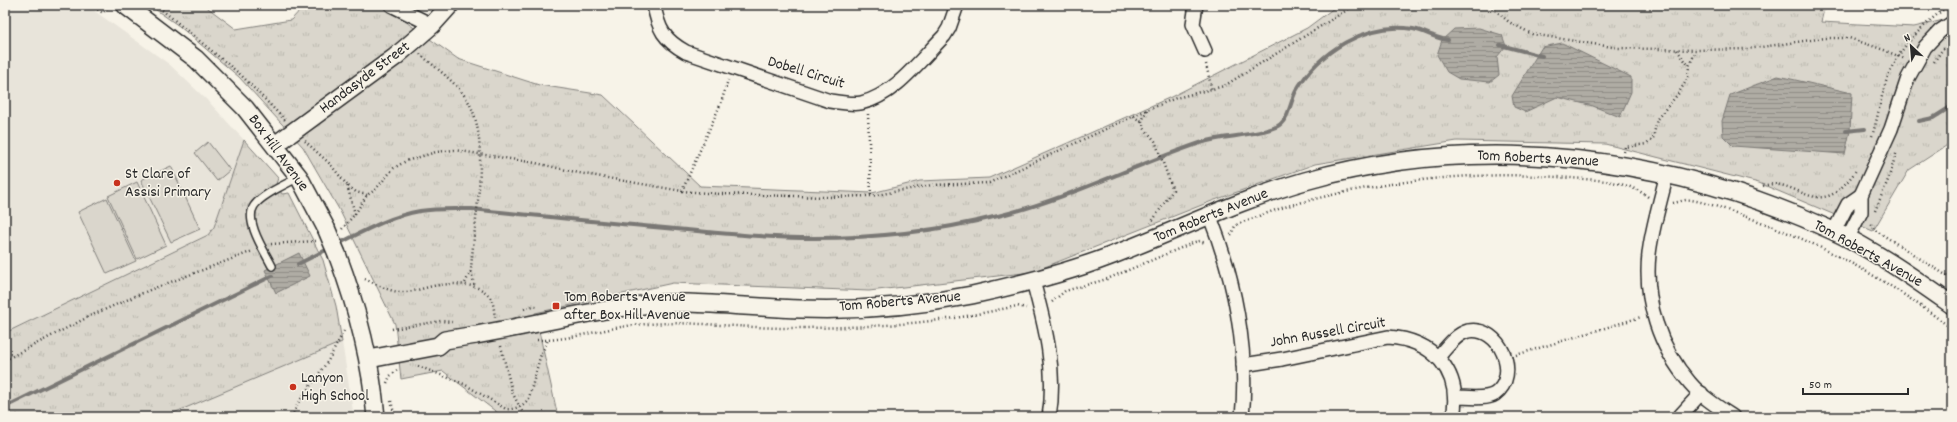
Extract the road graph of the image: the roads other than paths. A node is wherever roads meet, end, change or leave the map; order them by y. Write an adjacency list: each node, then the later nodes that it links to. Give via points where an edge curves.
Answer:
1 (125, 5): 10 (street, Box Hill Avenue, via 196,59 245,108)
2 (391, 5): 8 (street)
3 (450, 5): 8 (street, Handasyde Street)
4 (654, 5): 5 (street, Dobell Circuit, via 657,23 664,36 674,46 830,101 850,104 879,98 894,86 944,36)
5 (957, 5)
6 (1196, 5): 9 (street, via 1193,24)
7 (1952, 23): 14 (street, via 1935,36 1915,64 1880,157 1862,195 1848,204)
8 (432, 25): 10 (street, Handasyde Street, via 395,57)
9 (1205, 51)
10 (275, 145): 12 (street, Box Hill Avenue)
11 (1667, 173): 13 (street, Tom Roberts Avenue, via 1534,156 1469,156 1419,160 1304,181); 14 (street, Tom Roberts Avenue, via 1763,202); 21 (street, via 1649,253 1648,280 1653,314 1673,360)
12 (299, 177): 15 (lane, via 254,205 251,215 254,229); 18 (street, Box Hill Avenue, bridge, via 337,254 351,291)
13 (1209, 214): 16 (street, Tom Roberts Avenue, via 1121,252); 20 (street, via 1220,243 1233,296)
14 (1841, 235): 17 (street, Tom Roberts Avenue, via 1918,280)
15 (272, 266)
16 (1033, 281): 18 (street, Tom Roberts Avenue, bridge, via 969,296 897,306 803,309 687,303 639,305 445,340 438,346); 24 (street, via 1050,356)
17 (1952, 306)
18 (368, 354): 23 (street, Box Hill Avenue)
19 (1438, 357): 20 (street, John Russell Circuit, via 1423,345 1388,337); 22 (street, John Russell Circuit, via 1448,371); 22 (street, via 1459,335 1468,331 1478,331 1487,335 1503,351 1507,367 1504,383 1495,394 1486,397)
20 (1243, 365): 25 (street)
21 (1701, 393): 27 (street); 28 (street)
22 (1456, 397): 26 (street, John Russell Circuit)
23 (376, 417)
24 (1049, 417)
25 (1242, 417)
26 (1453, 417)
27 (1679, 417)
28 (1733, 417)

